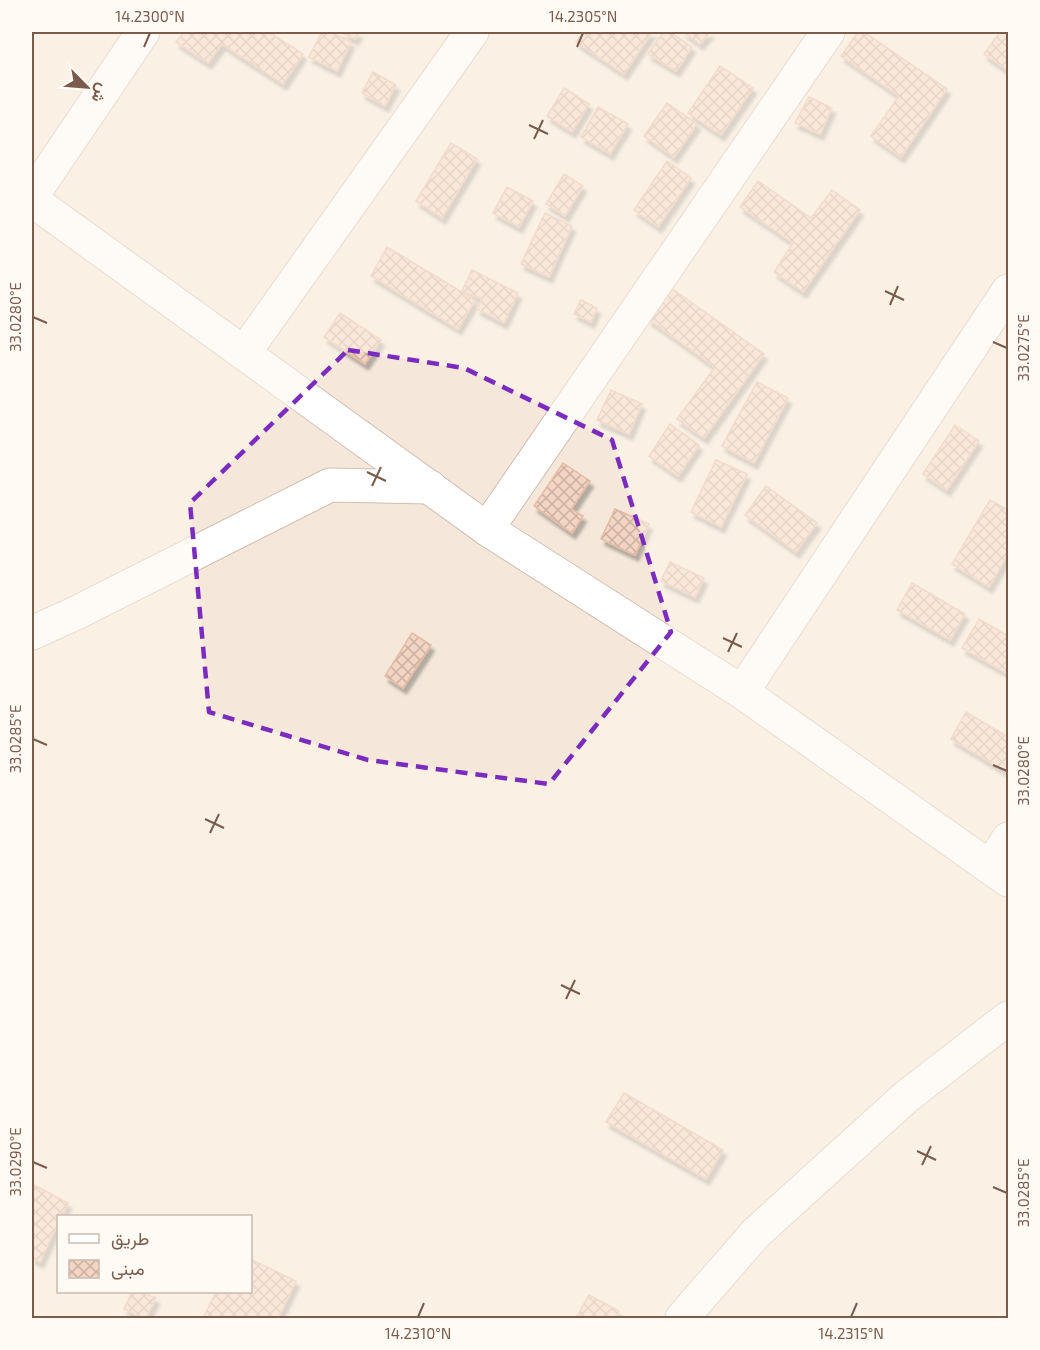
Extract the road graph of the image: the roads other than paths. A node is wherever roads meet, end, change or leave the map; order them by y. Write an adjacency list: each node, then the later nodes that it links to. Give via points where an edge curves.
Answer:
1 (143, 32): 4 (street)
2 (472, 32): 6 (street)
3 (828, 32): 8 (street)
4 (32, 198): 6 (street)
5 (1008, 291): 10 (street)
6 (244, 353): 7 (street)
7 (430, 487): 8 (street); 9 (street, via 330,484)
8 (488, 529): 10 (street)
9 (32, 633)
10 (742, 692): 12 (street)
11 (1008, 839): 12 (street)
12 (1000, 873)
13 (1008, 1018): 14 (street, via 906,1097 756,1233)
14 (682, 1318)

